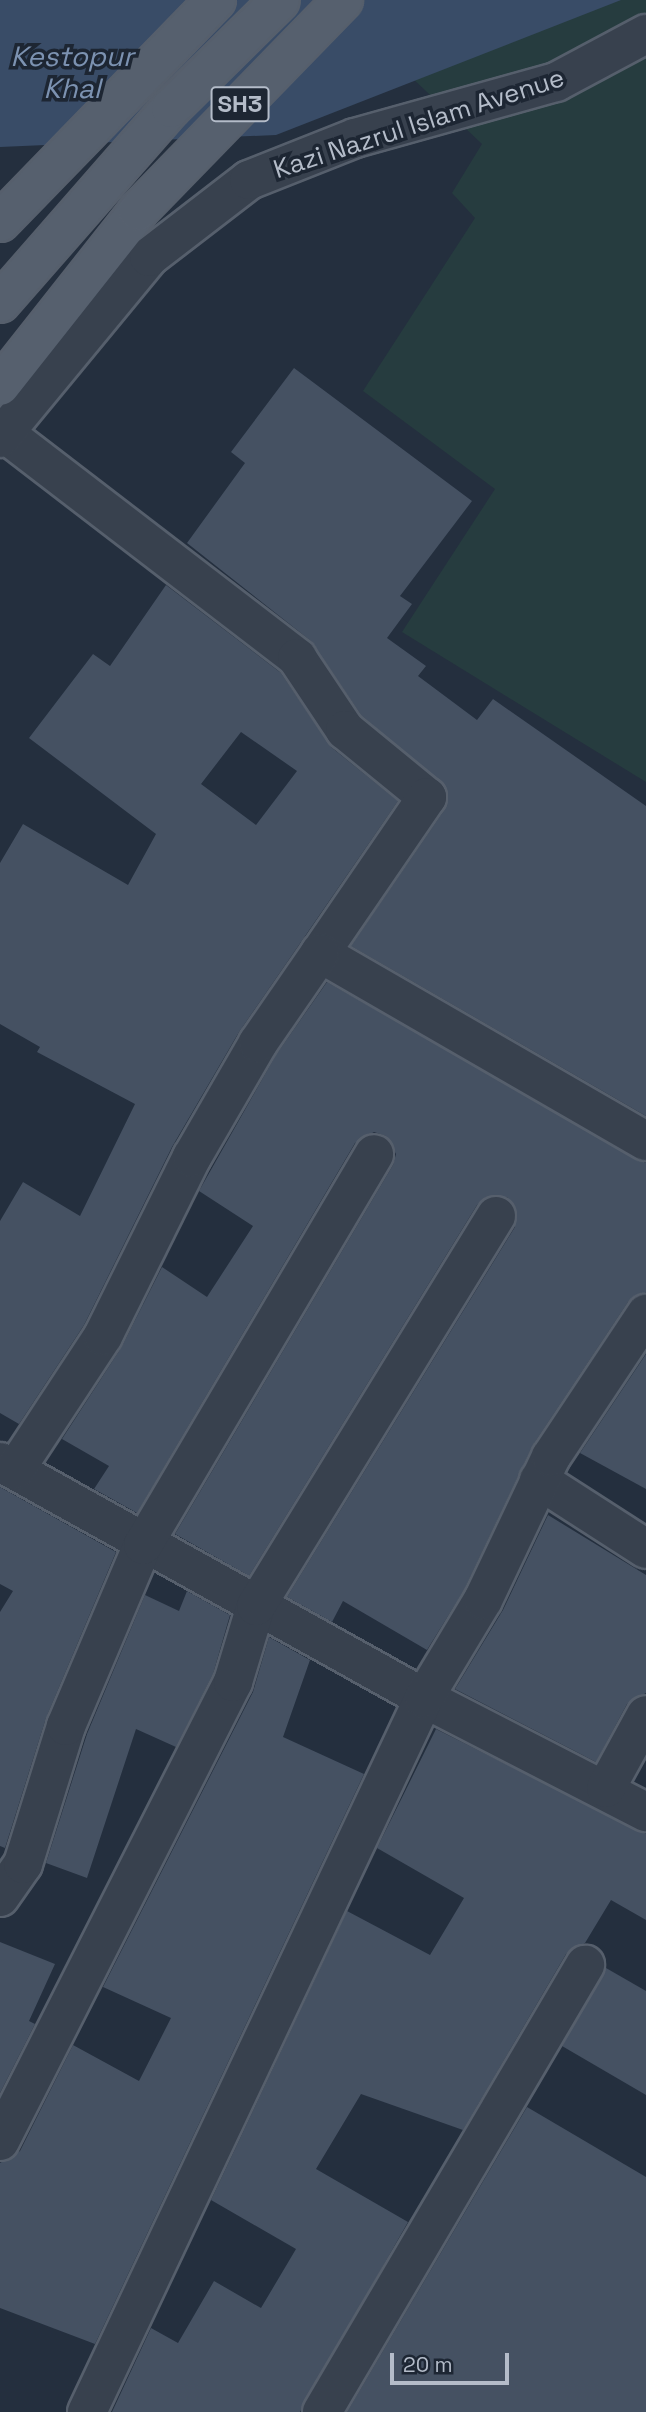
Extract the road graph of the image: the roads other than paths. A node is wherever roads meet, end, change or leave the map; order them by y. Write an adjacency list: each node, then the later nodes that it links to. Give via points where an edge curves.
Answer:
1 (178, 0): 6 (main road)
2 (216, 0): 7 (main road)
3 (280, 0): 8 (main road, via 143,139)
4 (343, 0): 9 (main road, SH3, via 138,211)
5 (646, 34): 10 (street, Kazi Nazrul Islam Avenue, via 556,82 355,138 249,180 149,257)
6 (0, 192)
7 (0, 222)
8 (0, 303)
9 (0, 386)
10 (2, 435): 11 (street, via 297,658 345,730 427,797)
11 (320, 953): 12 (street); 16 (street, via 258,1043 192,1157 103,1336)
12 (646, 1141)
13 (374, 1154): 18 (street)
14 (496, 1216): 20 (street)
15 (646, 1314): 17 (street)
16 (7, 1466): 18 (street)
17 (539, 1480): 19 (street); 21 (street, via 483,1600)
18 (143, 1545): 20 (street); 25 (street, via 66,1726 23,1864)
19 (646, 1549)
20 (256, 1606): 21 (street); 27 (street, via 233,1682)
21 (424, 1698): 23 (street); 28 (street)
22 (646, 1716): 23 (street)
23 (606, 1788): 24 (street)
24 (646, 1812)
25 (0, 1897)
26 (585, 1965): 29 (street)
27 (0, 2141)
28 (87, 2412)
29 (322, 2412)

